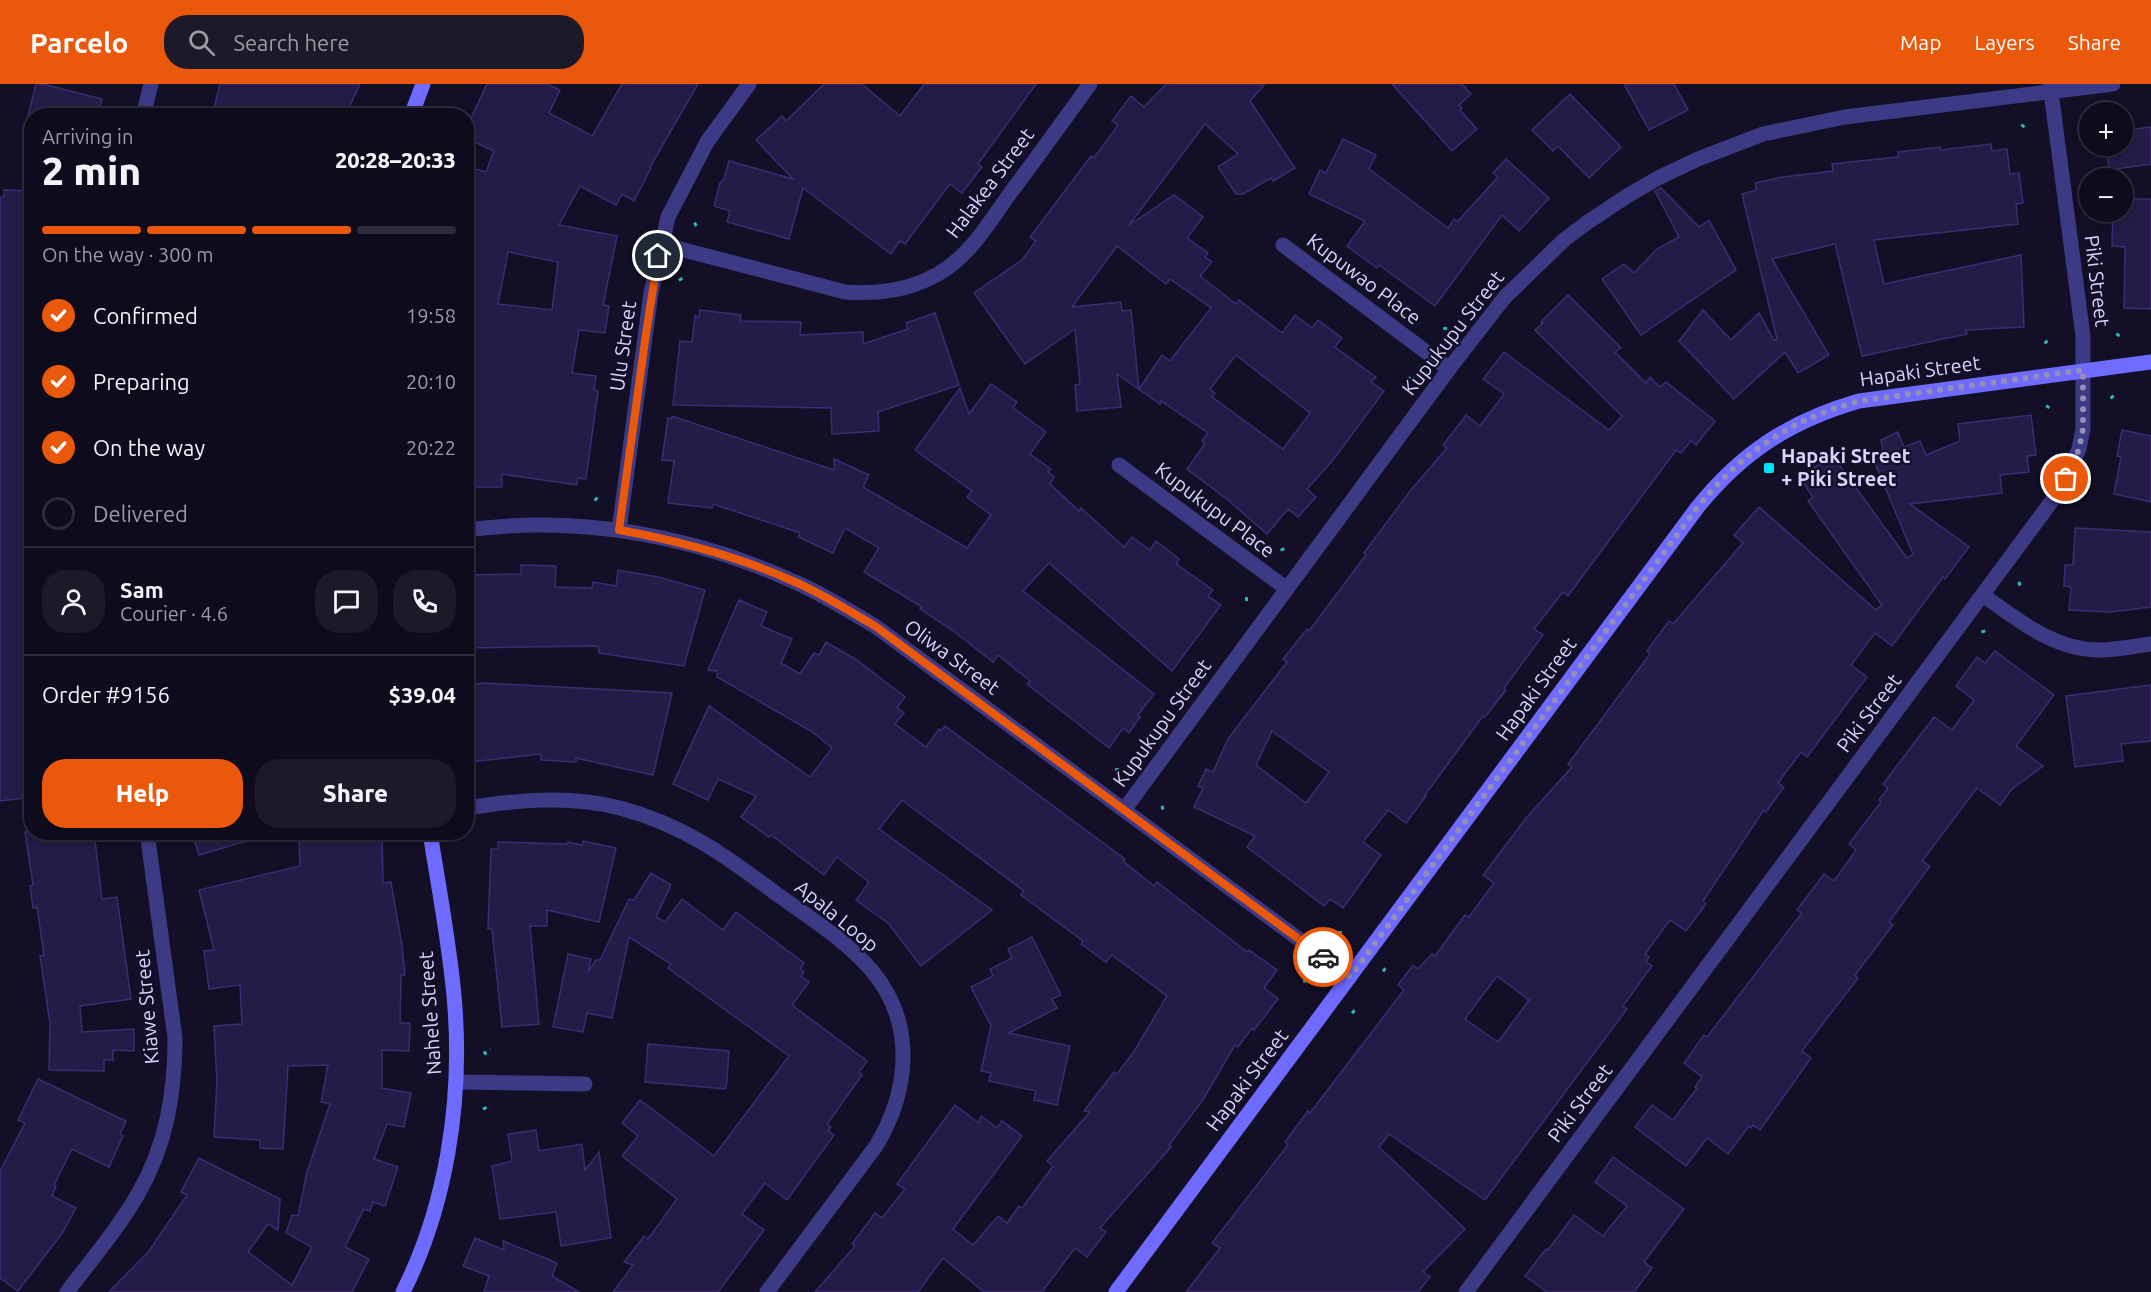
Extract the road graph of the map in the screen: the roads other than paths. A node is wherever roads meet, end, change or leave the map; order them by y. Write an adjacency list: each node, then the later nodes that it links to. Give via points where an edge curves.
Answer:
1 (151, 84): 7 (street)
2 (423, 84): 8 (street)
3 (749, 84): 9 (street, Ulu Street, via 706,142 668,216)
4 (1090, 84): 9 (street, Halakea Street, via 969,248 940,273 914,285 889,292 845,292)
5 (2113, 84): 6 (street, Kupukupu Street)
6 (2051, 88): 12 (street, Kupukupu Street, via 1827,120 1763,134 1698,159 1627,196 1565,239 1505,297); 13 (street, Piki Street, via 2083,336)
7 (144, 108)
8 (414, 108)
9 (661, 244): 16 (street, Ulu Street)
10 (1283, 245): 12 (street, Kupuwao Place)
11 (2151, 362): 13 (street, Hapaki Street)
12 (1449, 369): 17 (street, Kupukupu Street)
13 (2083, 370): 18 (street, Piki Street, via 2083,429 2072,468); 24 (street, Hapaki Street, via 1859,401 1797,423 1748,454 1697,508)
14 (1119, 465): 17 (street, Kupukupu Place)
15 (474, 529): 16 (street, Oliwa Street, via 534,524)
16 (619, 530): 21 (street, Oliwa Street, via 713,550 797,582 837,604 875,626)
17 (1287, 589): 21 (street, Kupukupu Street)
18 (1983, 595): 19 (street, via 2028,628 2066,644 2104,650); 31 (street, Piki Street)
19 (2151, 644)
20 (474, 807): 29 (street, Apala Loop, via 521,800 589,802 646,816 688,833 719,851 840,940 873,972 887,993 902,1036 903,1062 889,1124)
21 (1124, 810): 24 (street, Oliwa Street)
22 (148, 840): 27 (street, Kiawe Street, via 174,1030 172,1100 142,1187)
23 (431, 840): 25 (street, Nahele Street, via 455,1008)
24 (1350, 977): 30 (street, Hapaki Street)
25 (456, 1082): 26 (street); 28 (street, Nahele Street, via 436,1204)
26 (585, 1084)
27 (67, 1292)
28 (403, 1292)
29 (767, 1292)
30 (1116, 1292)
31 (1466, 1292)

